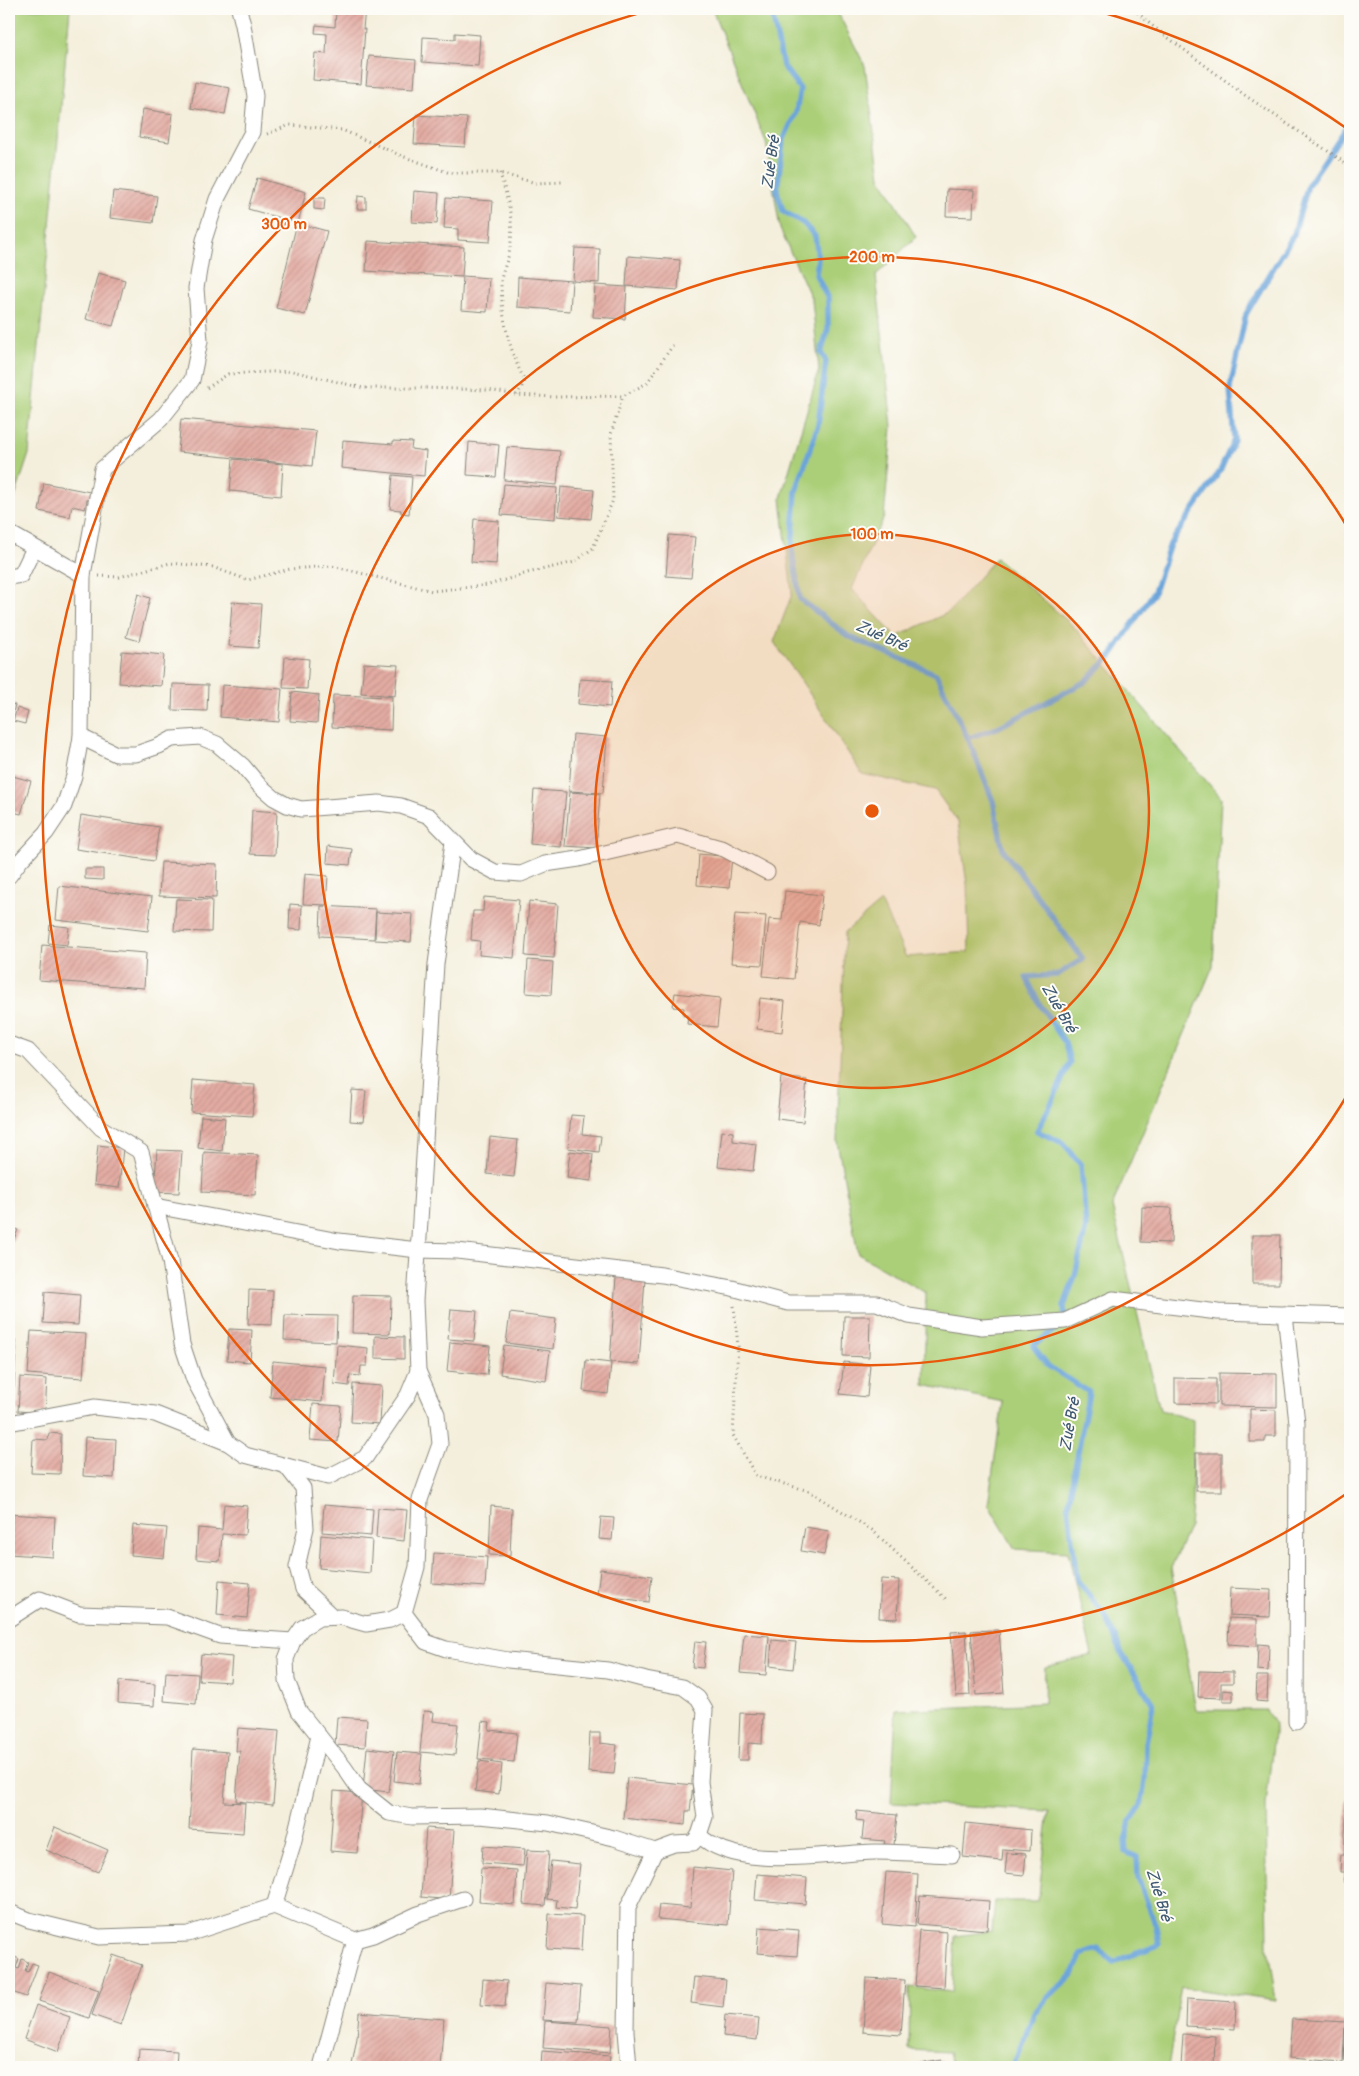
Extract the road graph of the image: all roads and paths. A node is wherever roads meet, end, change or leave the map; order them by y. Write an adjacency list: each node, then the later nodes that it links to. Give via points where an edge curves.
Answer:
1 (239, 9): 3 (street, via 255,96 252,132)
2 (1134, 9): 4 (path, via 1246,96)
3 (240, 153): 5 (path, via 267,134 290,125 342,130 450,173); 13 (street, via 217,198 204,240 196,288 200,341 192,380 161,419 102,469)
4 (1350, 166)
5 (500, 173): 6 (path, via 536,183); 9 (path, via 510,206 511,248 501,279 504,316 516,363 525,381)
6 (562, 182)
7 (676, 342): 10 (path, via 647,383)
8 (206, 389): 9 (path, via 228,374 292,372 363,388 470,390)
9 (516, 395): 10 (path)
10 (623, 396): 13 (path, via 611,434 613,500 593,548 575,562 489,585 432,591 332,566 290,569 248,580 212,567 170,563 119,577)
11 (9, 533): 12 (street)
12 (34, 548): 13 (street); 14 (street, via 21,575)
13 (83, 575): 15 (street)
14 (9, 577)
15 (81, 737): 16 (street, via 116,754 136,754 172,739 200,737 218,744 259,785 287,805 301,809 379,803 401,806 429,816); 18 (street, via 74,776 64,806 46,833)
16 (453, 842): 17 (street, via 471,859 495,872 521,874 545,864 678,836 724,850); 21 (street, via 436,964)
17 (767, 872)
18 (9, 876)
19 (9, 1044): 20 (street, via 28,1051 101,1128 141,1152)
20 (155, 1206): 21 (street, via 339,1241); 27 (street, via 170,1261 182,1344 194,1380)
21 (418, 1250): 22 (street, via 457,1251 662,1275); 25 (street, via 415,1301)
22 (732, 1288): 23 (street, via 788,1303 877,1303 909,1316 982,1328 1066,1321 1113,1299 1218,1312); 29 (path, via 738,1346 733,1436 756,1476 809,1491 872,1530)
23 (1285, 1314): 24 (street); 34 (street, via 1297,1422)
24 (1350, 1316)
25 (418, 1371): 28 (street, via 408,1395 365,1458 328,1476); 30 (street, via 436,1414 440,1444 420,1500 417,1567)
26 (9, 1423): 27 (street, via 94,1407 155,1414)
27 (228, 1443): 28 (street, via 245,1455)
28 (286, 1466): 31 (street, via 303,1488 306,1528 297,1567 303,1589)
29 (948, 1601)
30 (404, 1613): 31 (street, via 390,1620 366,1624); 36 (street, via 426,1642 446,1649 508,1660 608,1670 684,1687 698,1698 705,1710 700,1782 705,1817)
31 (333, 1618): 33 (street, via 319,1618 302,1628)
32 (9, 1619): 33 (street, via 40,1599 79,1614 167,1617 220,1636)
33 (293, 1641): 35 (street, via 286,1659 287,1680 299,1712)
34 (1296, 1722)
35 (319, 1736): 37 (street, via 359,1789 389,1813 412,1817 480,1816 548,1823); 40 (street, via 293,1844)
36 (700, 1835): 37 (street, via 693,1844 674,1844); 38 (street, via 708,1844 758,1857 876,1852)
37 (655, 1851): 44 (street, via 628,1907 626,2031)
38 (952, 1855)
39 (463, 1899): 42 (street)
40 (274, 1906): 41 (street, via 188,1934 98,1937); 42 (street)
41 (9, 1912)
42 (355, 1940): 43 (street)
43 (321, 2067)
44 (629, 2067)

